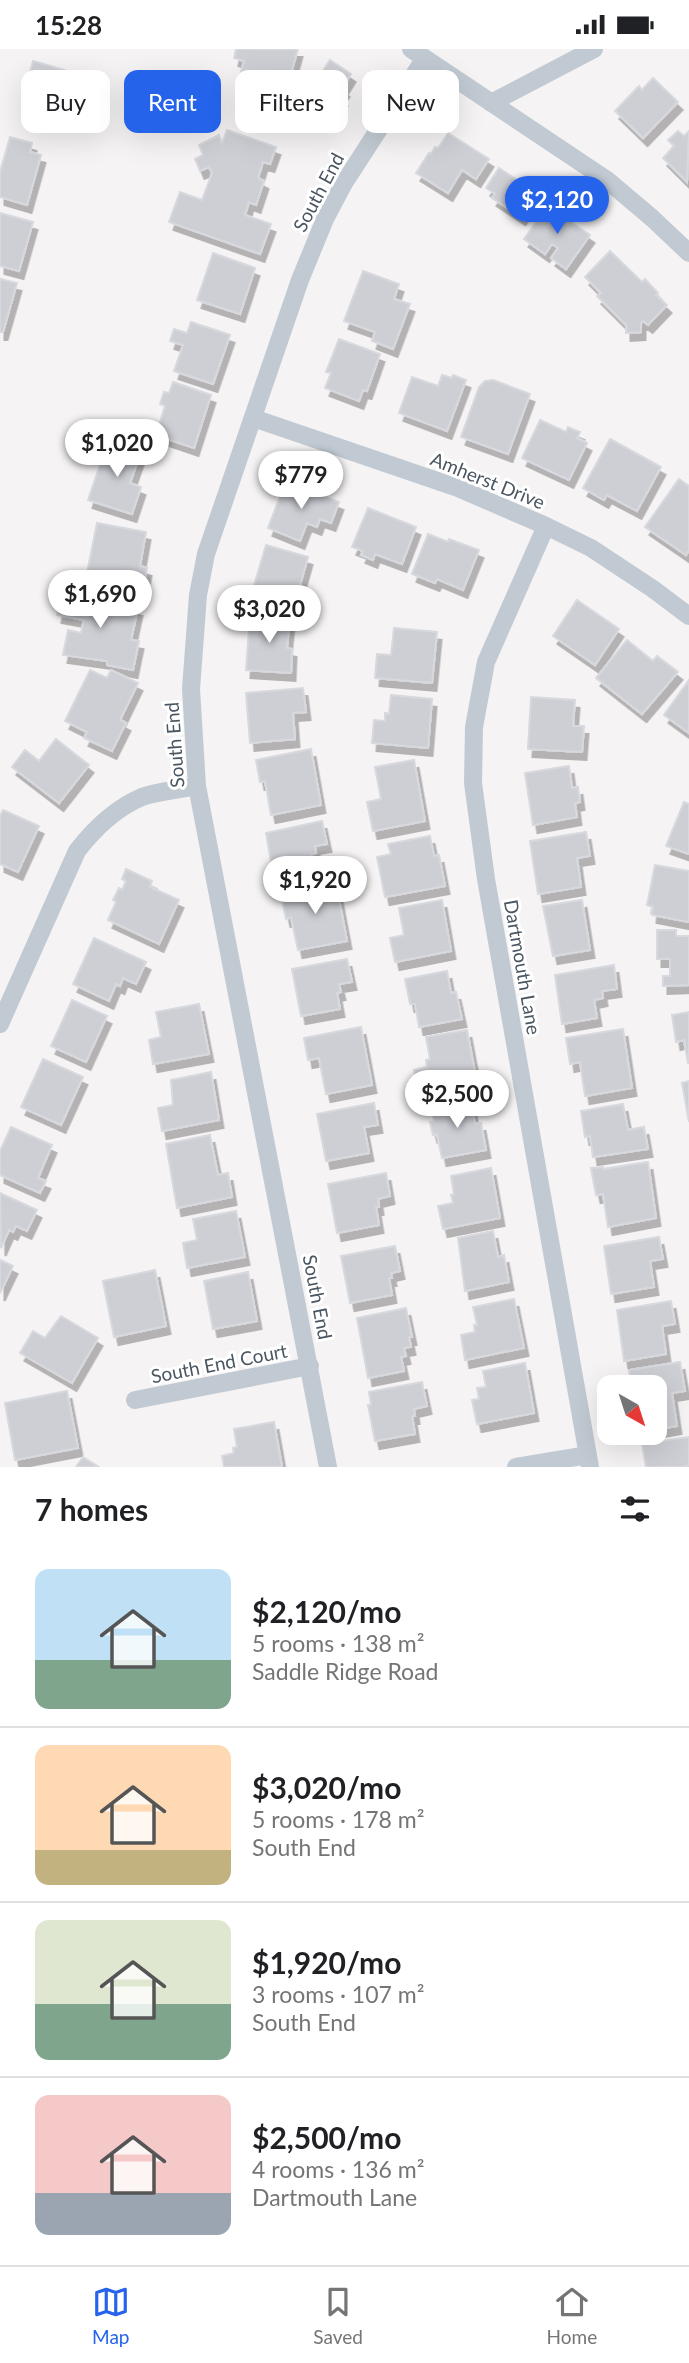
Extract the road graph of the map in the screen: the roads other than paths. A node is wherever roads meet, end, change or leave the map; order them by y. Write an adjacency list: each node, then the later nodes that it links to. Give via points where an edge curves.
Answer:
1 (594, 49): 3 (street)
2 (418, 53): 3 (street); 5 (street, South End, via 325,219)
3 (491, 103): 4 (street, via 607,180)
4 (689, 253)
5 (253, 418): 6 (street, Amherst Drive, via 458,488); 8 (street, South End, via 206,554 198,595 191,689)
6 (546, 526): 7 (street, Amherst Drive, via 591,548); 12 (street, Dartmouth Lane, via 486,661 474,727 473,783)
7 (689, 616)
8 (197, 786): 9 (street, via 143,797 91,834 77,851); 10 (street, South End)
9 (0, 1024)
10 (310, 1366): 11 (street, South End Court); 13 (street, South End)
11 (135, 1401)
12 (589, 1461): 14 (street)
13 (328, 1467)
14 (516, 1467)

